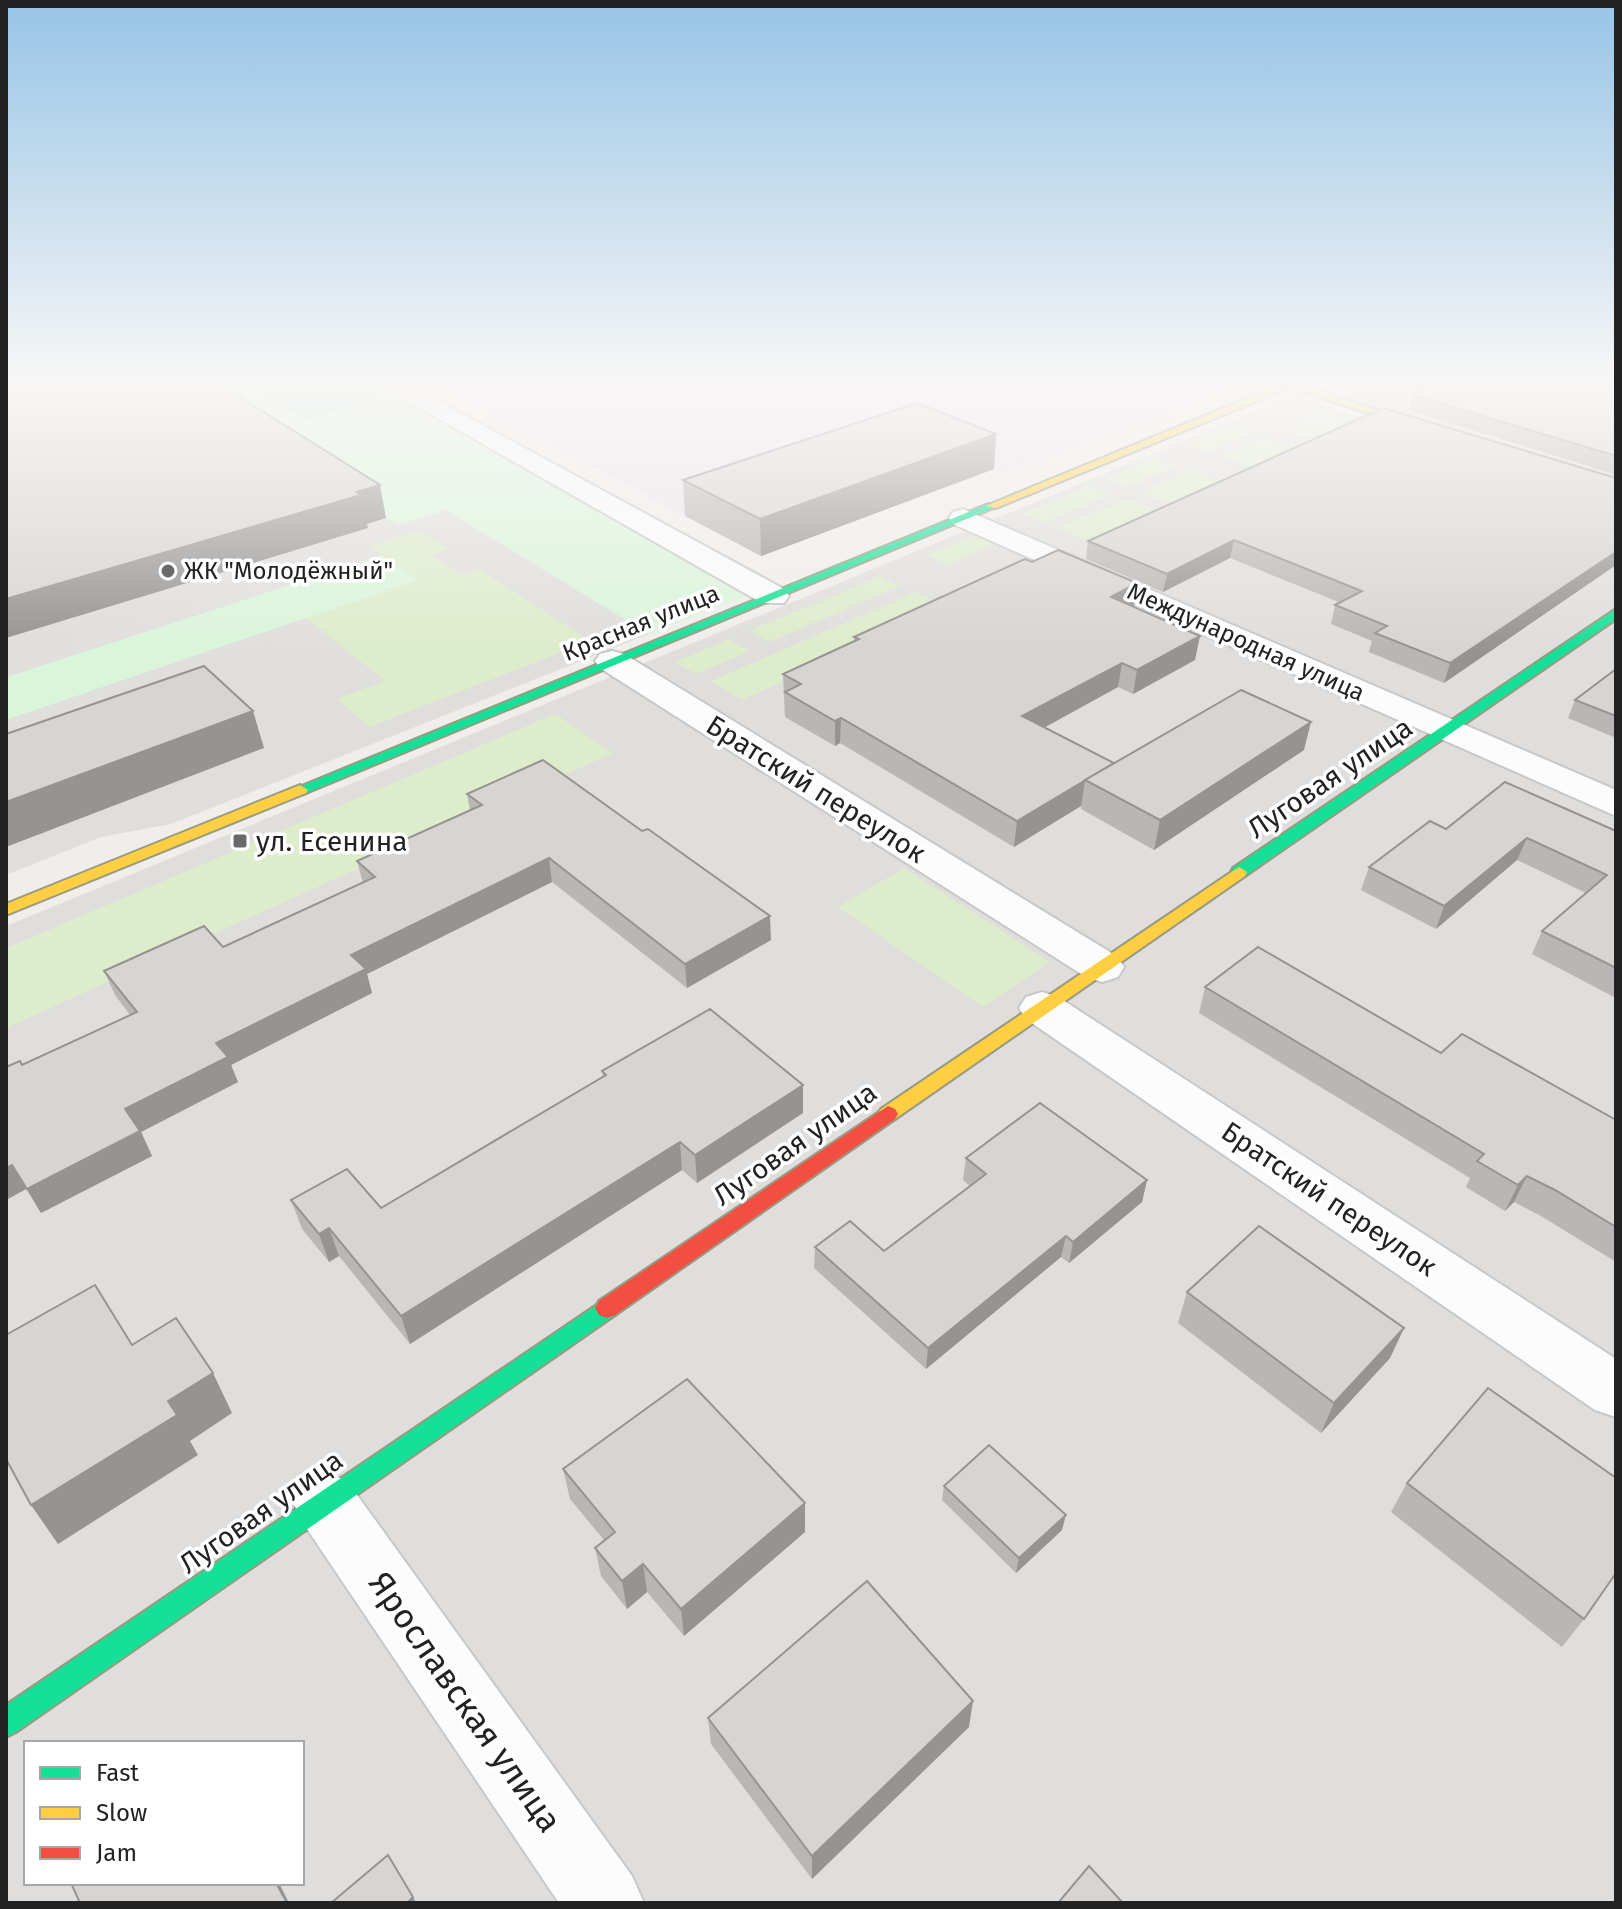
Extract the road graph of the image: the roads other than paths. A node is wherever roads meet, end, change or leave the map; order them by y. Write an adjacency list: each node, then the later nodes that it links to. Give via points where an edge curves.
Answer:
1 (547, 471): 4 (street)
2 (1076, 471): 3 (street, Красная улица)
3 (963, 518): 4 (street, Красная улица); 7 (street, Международная улица)
4 (773, 596): 6 (street, Красная улица)
5 (1616, 613): 7 (street, Луговая улица)
6 (612, 661): 9 (street, Красная улица); 10 (street, Братский переулок)
7 (1448, 731): 8 (street, Международная улица); 10 (street, Луговая улица)
8 (1616, 804)
9 (6, 910)
10 (1102, 967): 11 (street, Луговая улица)
11 (1042, 1008): 12 (street, Братский переулок); 13 (street, Луговая улица)
12 (1616, 1391)
13 (325, 1502): 14 (street, Луговая улица); 15 (street, Ярославская улица)
14 (6, 1722)
15 (605, 1903)

